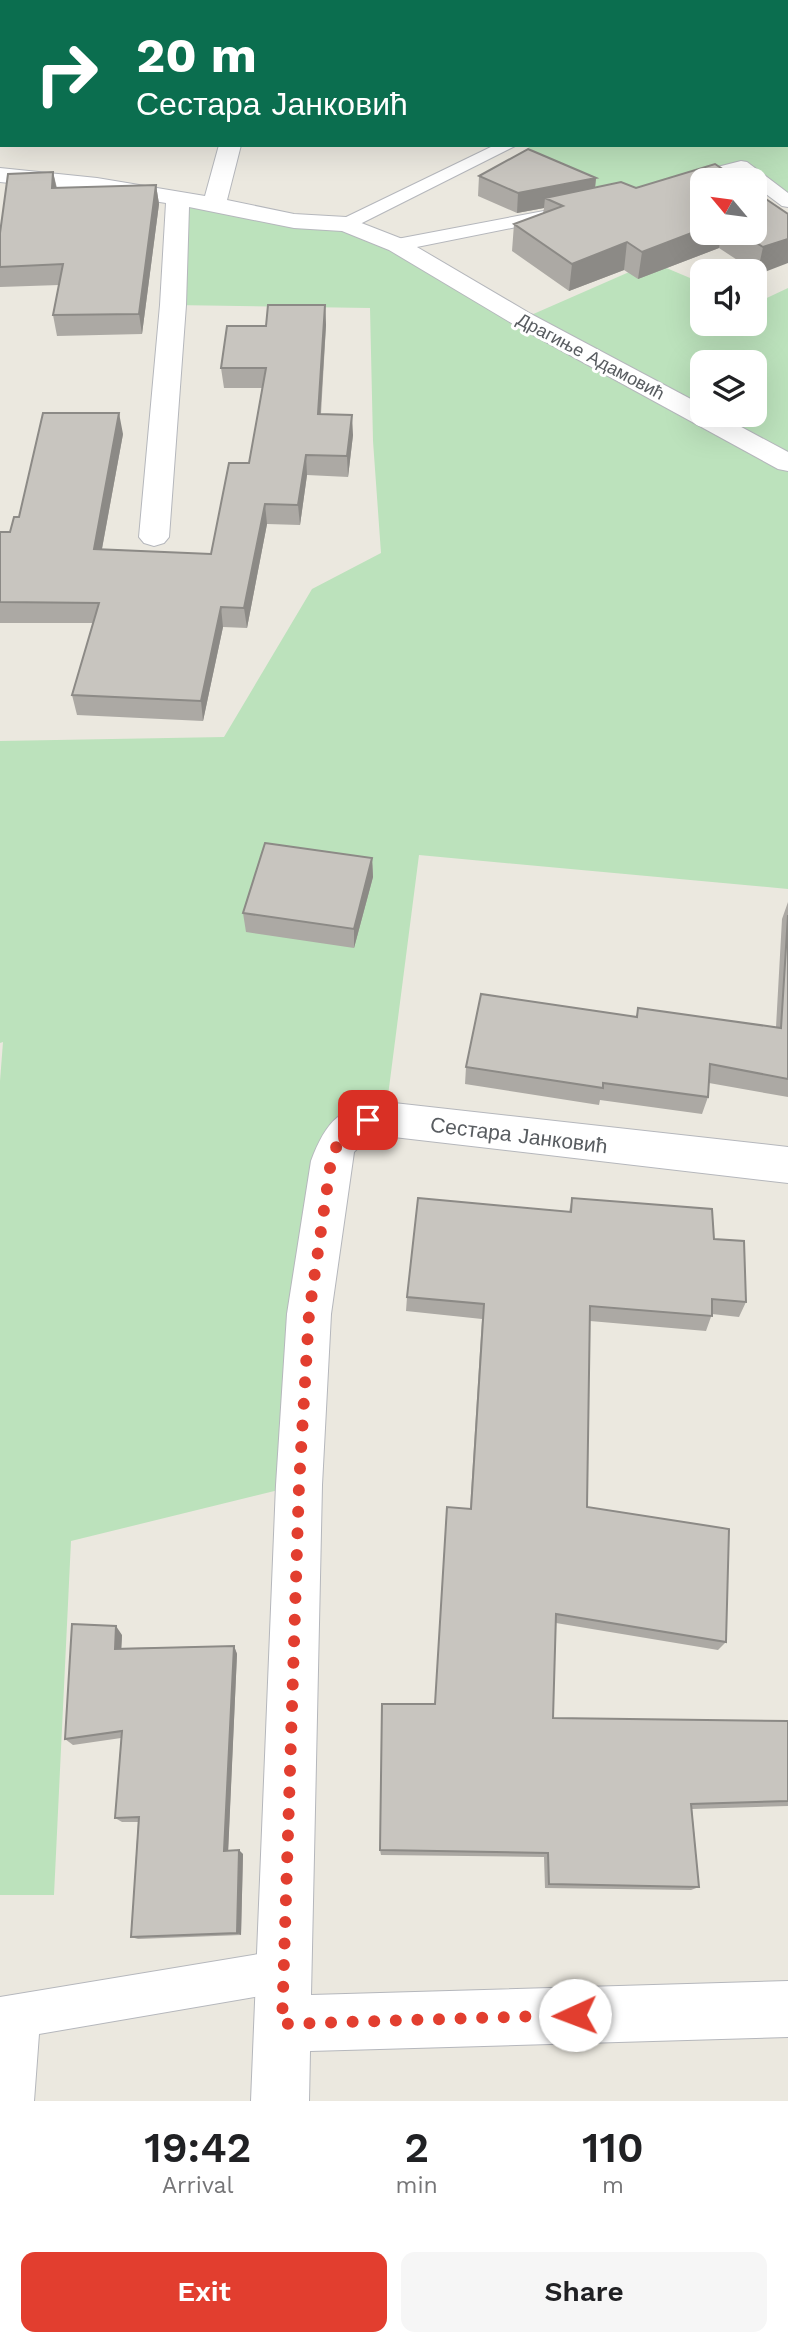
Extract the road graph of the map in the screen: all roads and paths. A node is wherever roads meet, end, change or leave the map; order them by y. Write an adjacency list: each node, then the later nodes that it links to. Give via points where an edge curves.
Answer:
1 (229, 147): 7 (street)
2 (505, 147): 9 (lane, Драгиње Адамовић)
3 (0, 175): 5 (street, Драгиње Адамовић)
4 (667, 186): 6 (lane, via 741,166)
5 (178, 198): 7 (street, Драгиње Адамовић); 12 (street)
6 (788, 202)
7 (214, 204): 9 (street, Драгиње Адамовић, via 294,221)
8 (580, 209): 10 (lane)
9 (346, 224): 10 (street, Драгиње Адамовић)
10 (397, 245): 11 (street, Драгиње Адамовић, via 522,319)
11 (788, 463)
12 (154, 537)
13 (788, 1165): 14 (street, Сестара Јанковић, via 385,1119 351,1126 337,1142 308,1327)
14 (283, 1971): 16 (lane); 17 (street, Сестара Јанковић)
15 (788, 2009): 17 (street)
16 (10, 2017): 18 (lane)
17 (282, 2024): 19 (street, Сестара Јанковић)
18 (12, 2101)
19 (281, 2101)

